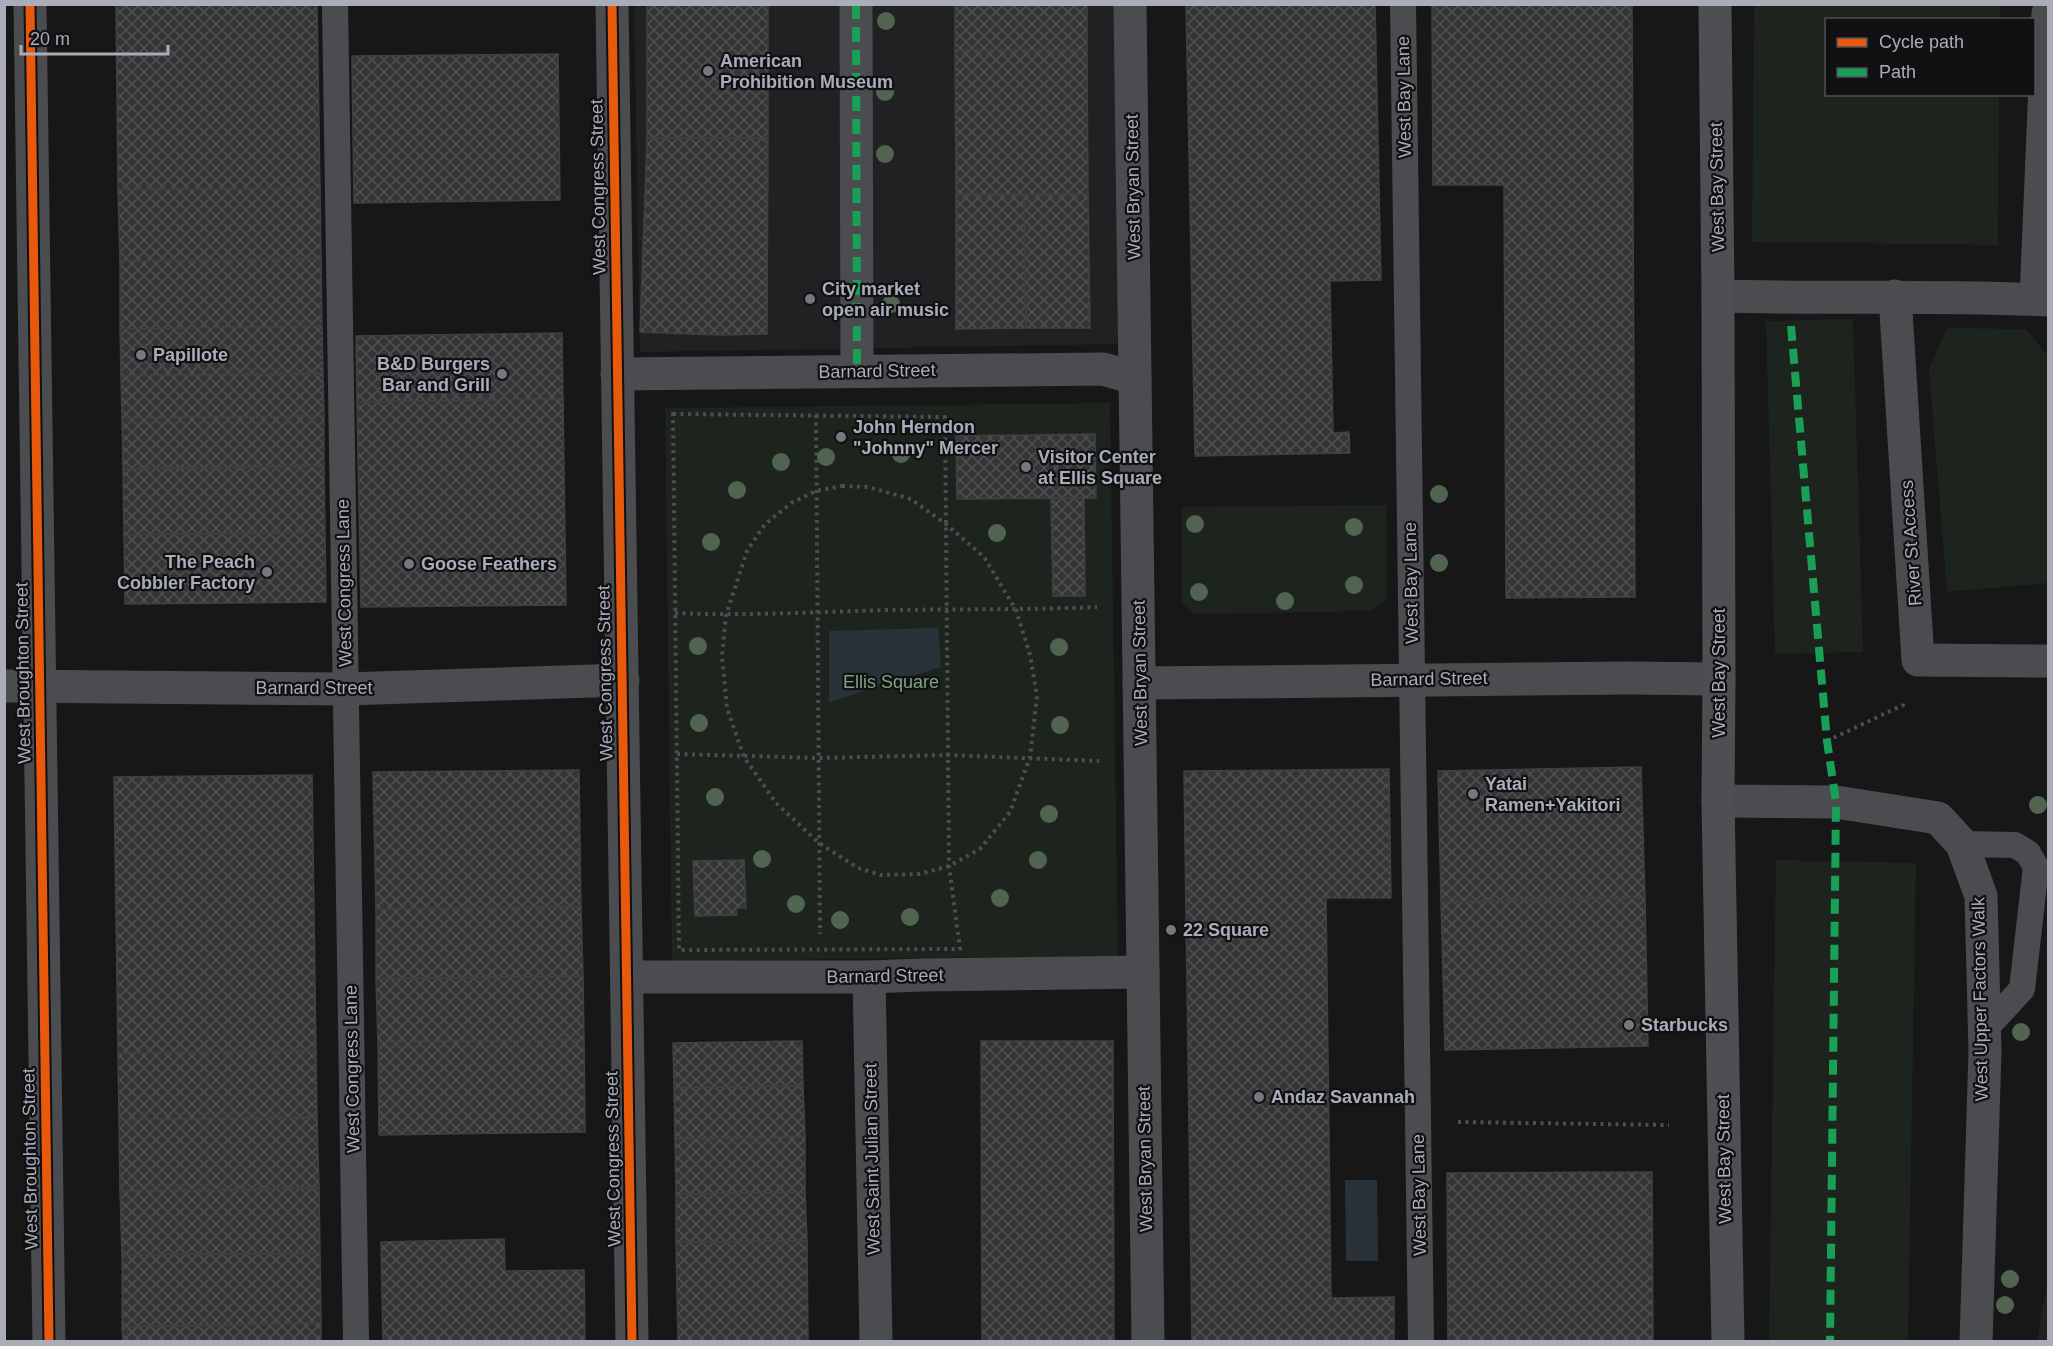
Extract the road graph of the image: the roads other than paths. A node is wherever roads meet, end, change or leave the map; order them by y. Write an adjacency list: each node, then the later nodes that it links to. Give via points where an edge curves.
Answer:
1 (30, 4): 21 (street, West Broughton Street)
2 (335, 4): 22 (lane, West Congress Lane)
3 (612, 4): 13 (street, West Congress Street)
4 (856, 4): 12 (street)
5 (1130, 4): 14 (street, West Bryan Street)
6 (1403, 4): 16 (lane, West Bay Lane)
7 (1714, 4): 9 (main road, West Bay Street)
8 (2049, 13): 11 (street)
9 (1718, 296): 10 (street); 17 (main road, West Bay Street)
10 (1895, 296): 11 (street); 15 (street, River St Access, via 1918,660)
11 (2042, 300)
12 (857, 371): 13 (street, Barnard Street); 14 (street, Barnard Street, via 1103,369)
13 (618, 374): 18 (street, West Congress Street)
14 (1135, 378): 19 (street, West Bryan Street)
15 (2049, 661)
16 (1412, 679): 17 (street, Barnard Street); 19 (street, Barnard Street); 34 (lane, West Bay Lane)
17 (1719, 679): 23 (main road, West Bay Street)
18 (622, 680): 22 (street, Barnard Street); 26 (street, West Congress Street)
19 (1139, 682): 25 (street, West Bryan Street)
20 (4, 686): 21 (street, Barnard Street)
21 (40, 686): 22 (street, Barnard Street); 29 (street, West Broughton Street)
22 (345, 689): 30 (lane, West Congress Lane)
23 (1718, 801): 24 (street, West Upper Factors Walk, via 1836,802 1938,818); 35 (main road, West Bay Street)
24 (1962, 844): 28 (street, West Upper Factors Walk, via 1981,896); 28 (lane, via 2015,845 2028,853 2036,867 2022,989)
25 (1143, 972): 27 (street, Barnard Street); 33 (street, West Bryan Street)
26 (627, 977): 27 (street, Barnard Street); 31 (street, West Congress Street)
27 (869, 977): 32 (street, West Saint Julian Street)
28 (1984, 1030): 36 (street, West Upper Factors Walk)
29 (49, 1341)
30 (357, 1341)
31 (632, 1341)
32 (876, 1341)
33 (1148, 1341)
34 (1421, 1341)
35 (1728, 1341)
36 (1976, 1341)

